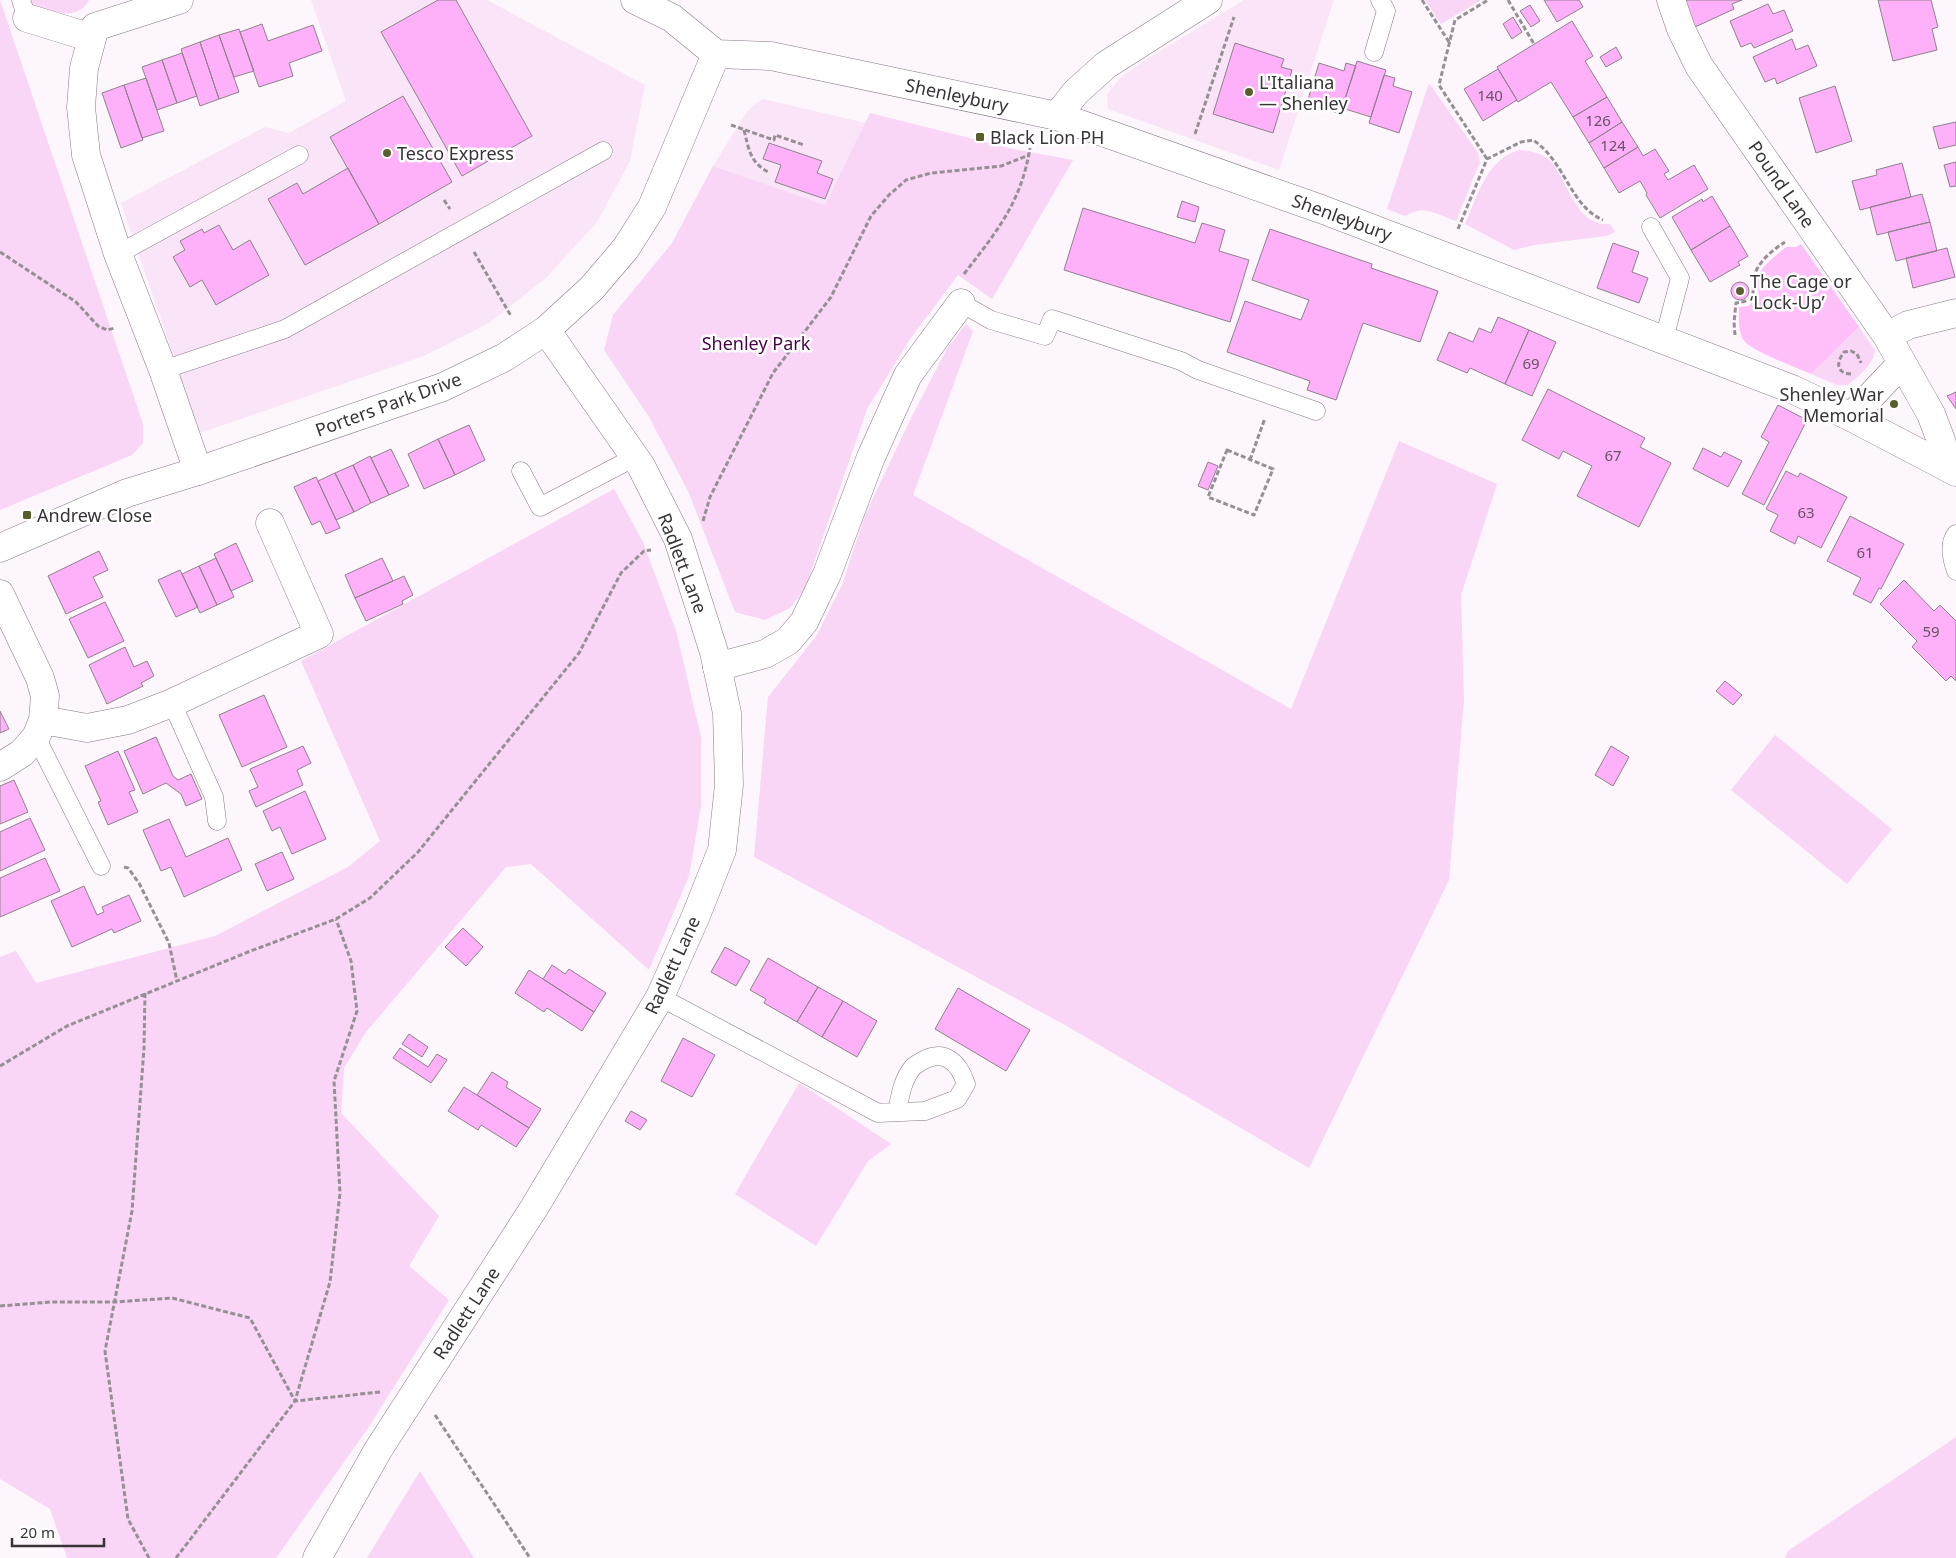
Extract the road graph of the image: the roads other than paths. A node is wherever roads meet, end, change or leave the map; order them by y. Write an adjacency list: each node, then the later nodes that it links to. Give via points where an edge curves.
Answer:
1 (178, 0): 7 (street, via 95,27)
2 (635, 0): 9 (street, via 672,18)
3 (1208, 0): 10 (street, via 1106,65 1076,92)
4 (1380, 0): 8 (lane, via 1386,12)
5 (1671, 0): 18 (street, Pound Lane, via 1699,66)
6 (24, 9): 7 (street)
7 (92, 38): 14 (street, via 84,68 81,106 86,155)
8 (1374, 52)
9 (716, 54): 10 (street, Shenleybury, via 771,56); 17 (street, Porters Park Drive, via 652,207 626,248 592,288)
10 (1058, 116): 19 (street, Shenleybury, via 1321,209)
11 (603, 151): 21 (lane, via 285,329)
12 (299, 155): 14 (lane)
13 (1651, 227): 19 (lane, via 1680,278)
14 (118, 254): 21 (street)
15 (961, 303): 22 (lane, via 991,320 1045,336 1052,319 1181,361 1198,370); 33 (street, via 908,376 871,457 827,574 804,622 788,641 765,654)
16 (1956, 313): 18 (street, via 1908,324)
17 (546, 330): 24 (street, Radlett Lane); 26 (street, Porters Park Drive, via 505,358 443,387)
18 (1887, 336): 20 (street, Pound Lane)
19 (1664, 339): 23 (street, Shenleybury, via 1792,389)
20 (1902, 363): 23 (street); 25 (street, Pound Lane, via 1931,414)
21 (163, 370): 26 (street)
22 (1316, 411)
23 (1851, 416): 25 (street, Shenleybury)
24 (635, 457): 27 (lane, via 540,507); 33 (street, Radlett Lane, via 678,539)
25 (1949, 467)
26 (198, 471): 30 (street, Porters Park Drive, via 127,493)
27 (521, 471)
28 (270, 523): 34 (street, via 319,634)
29 (1956, 534): 31 (lane, via 1951,554)
30 (0, 548)
31 (1956, 571)
32 (0, 594): 35 (street, via 40,678 44,696)
33 (718, 668): 39 (street, Radlett Lane, via 727,713 729,767 722,850)
34 (172, 703): 35 (street, via 128,720 87,728); 37 (lane, via 214,797)
35 (40, 728): 36 (street, via 22,753); 38 (lane)
36 (0, 766)
37 (217, 822)
38 (100, 866)
39 (660, 997): 40 (lane, via 878,1113); 41 (street, Radlett Lane, via 534,1208 378,1450)
40 (897, 1112)
41 (317, 1558)

